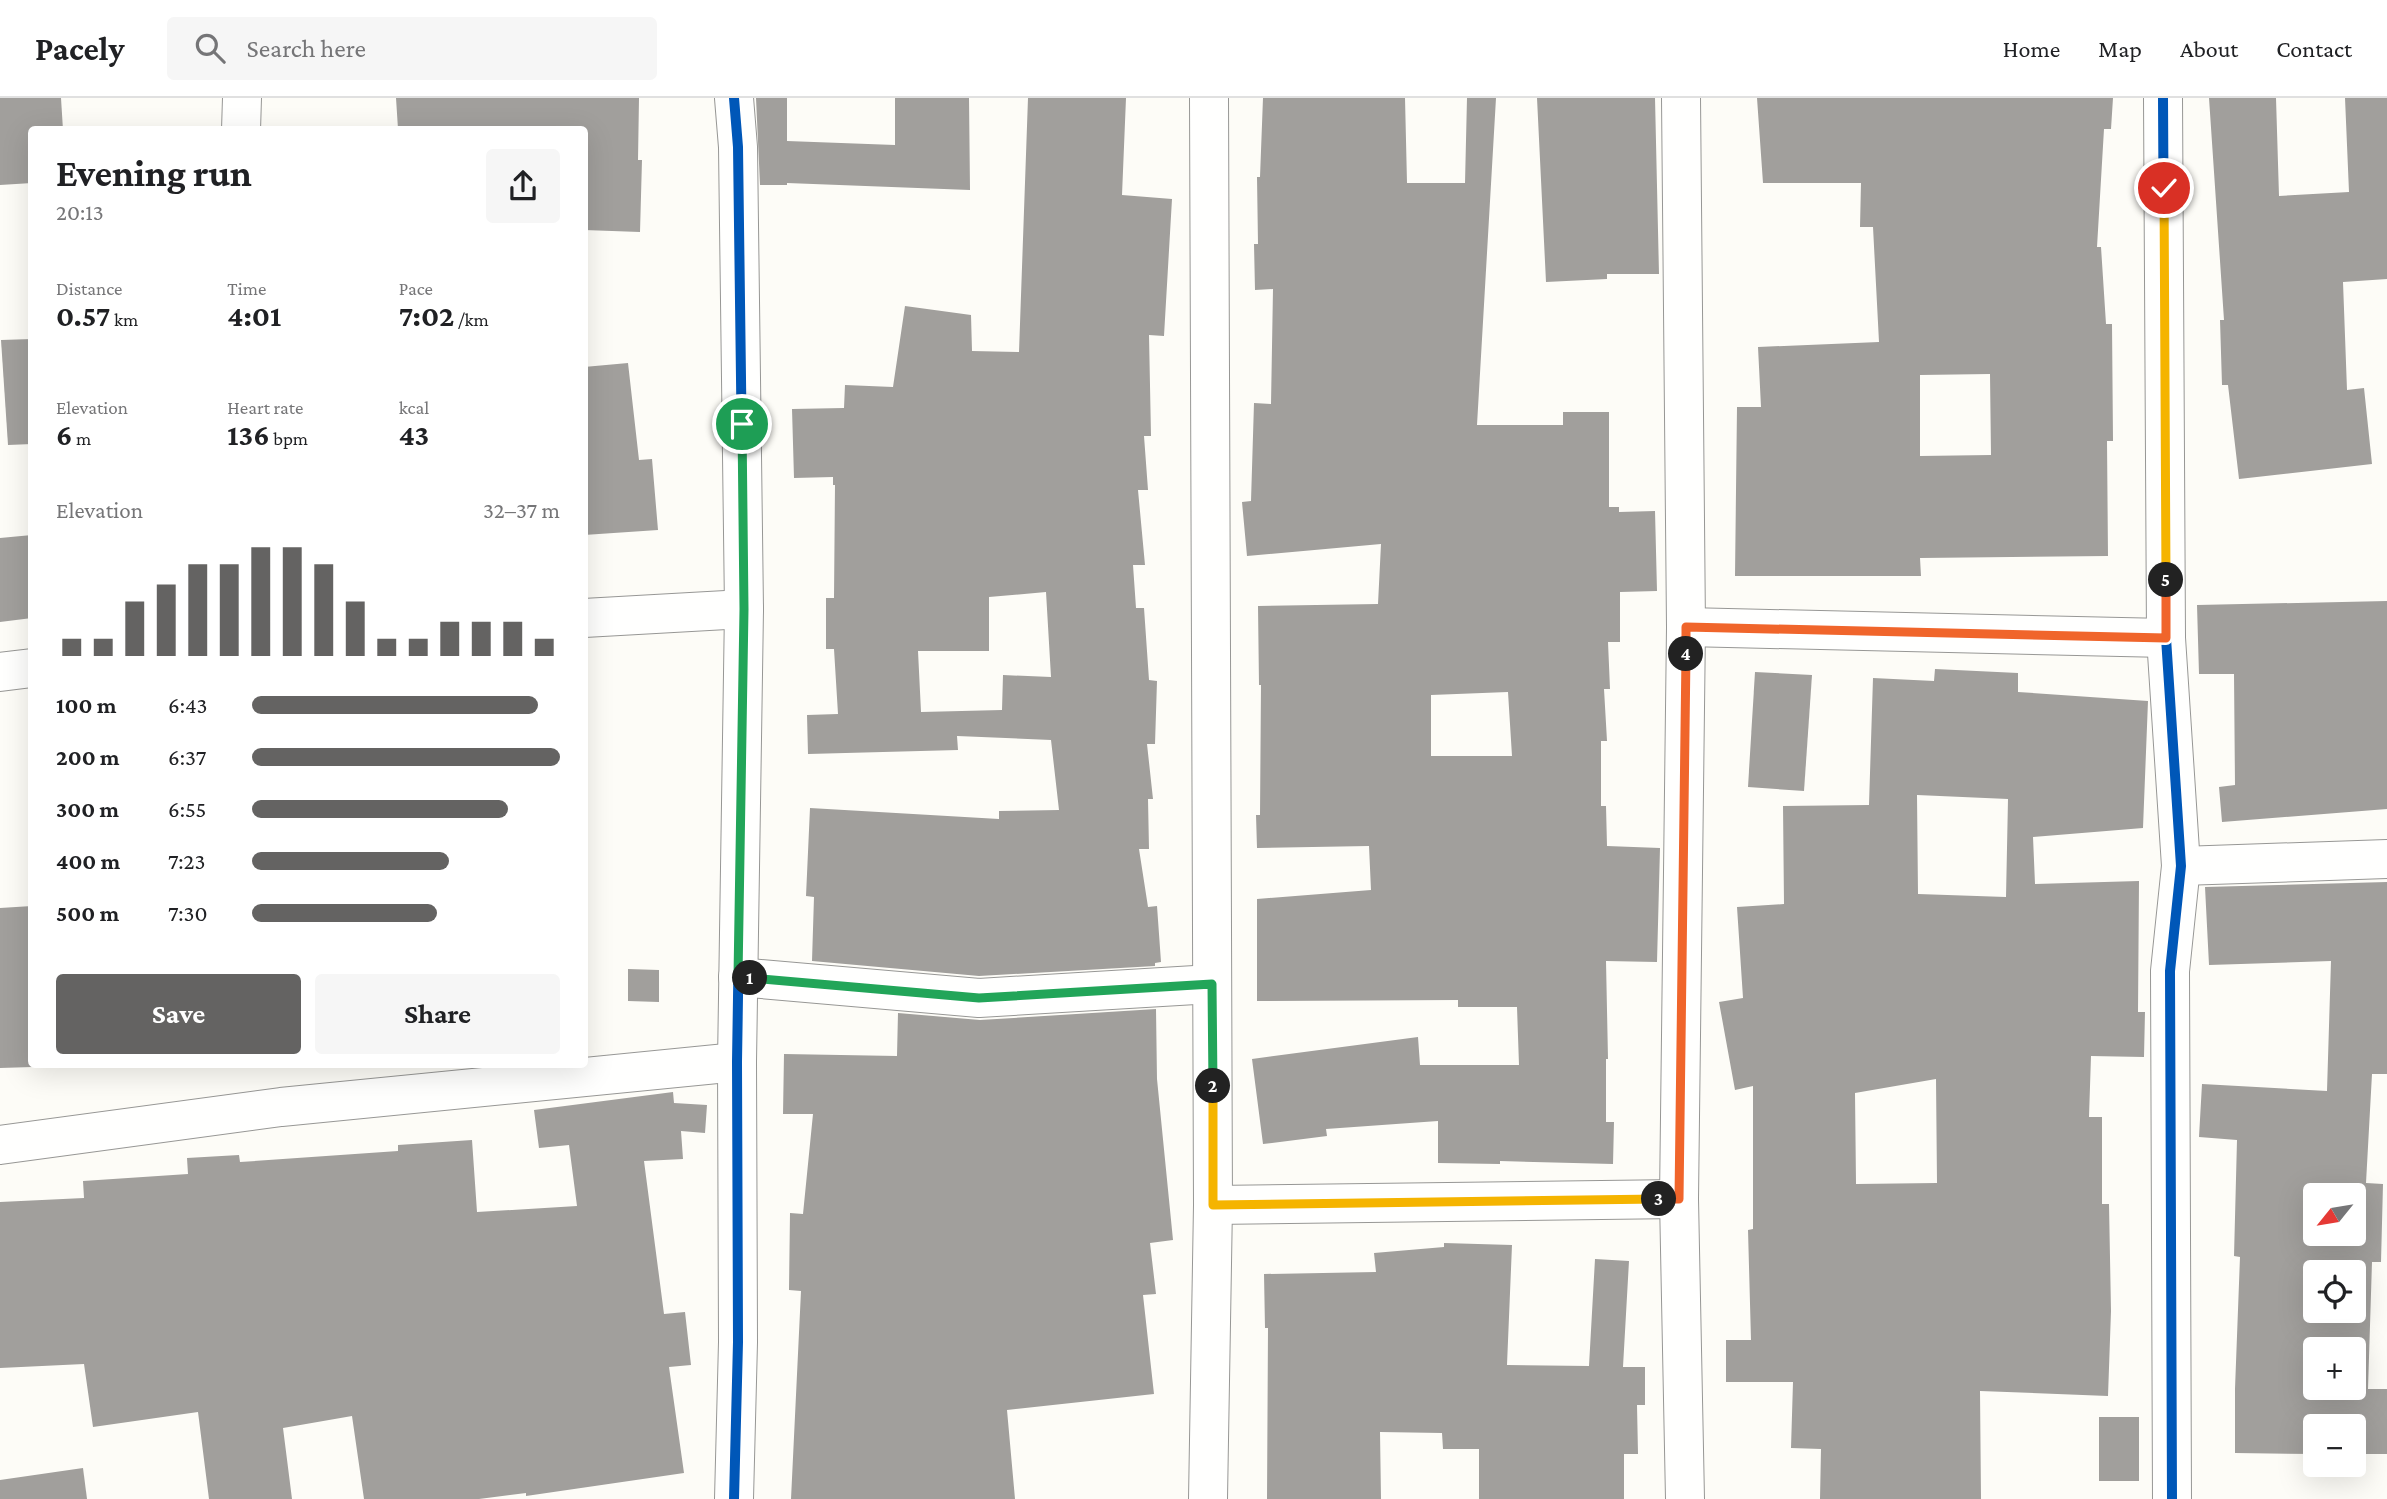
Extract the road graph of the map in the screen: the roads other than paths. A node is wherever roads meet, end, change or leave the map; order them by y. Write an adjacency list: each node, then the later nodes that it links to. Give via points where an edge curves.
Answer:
1 (242, 98): 6 (street)
2 (734, 98): 7 (street)
3 (1209, 98): 16 (street)
4 (1681, 98): 9 (street)
5 (2164, 98): 10 (street)
6 (241, 126)
7 (744, 609): 8 (street); 15 (street)
8 (588, 618)
9 (1686, 627): 10 (street); 19 (street)
10 (2166, 638): 14 (street)
11 (28, 668): 12 (street)
12 (0, 672)
13 (2387, 859): 14 (street)
14 (2181, 866): 24 (street, via 2170,971)
15 (738, 977): 16 (street, via 979,998); 17 (street)
16 (1212, 984): 20 (street)
17 (737, 1062): 18 (street, via 281,1107); 21 (street)
18 (0, 1145)
19 (1679, 1199): 20 (street); 23 (street)
20 (1213, 1205): 22 (street)
21 (734, 1499)
22 (1208, 1499)
23 (1685, 1499)
24 (2172, 1499)

